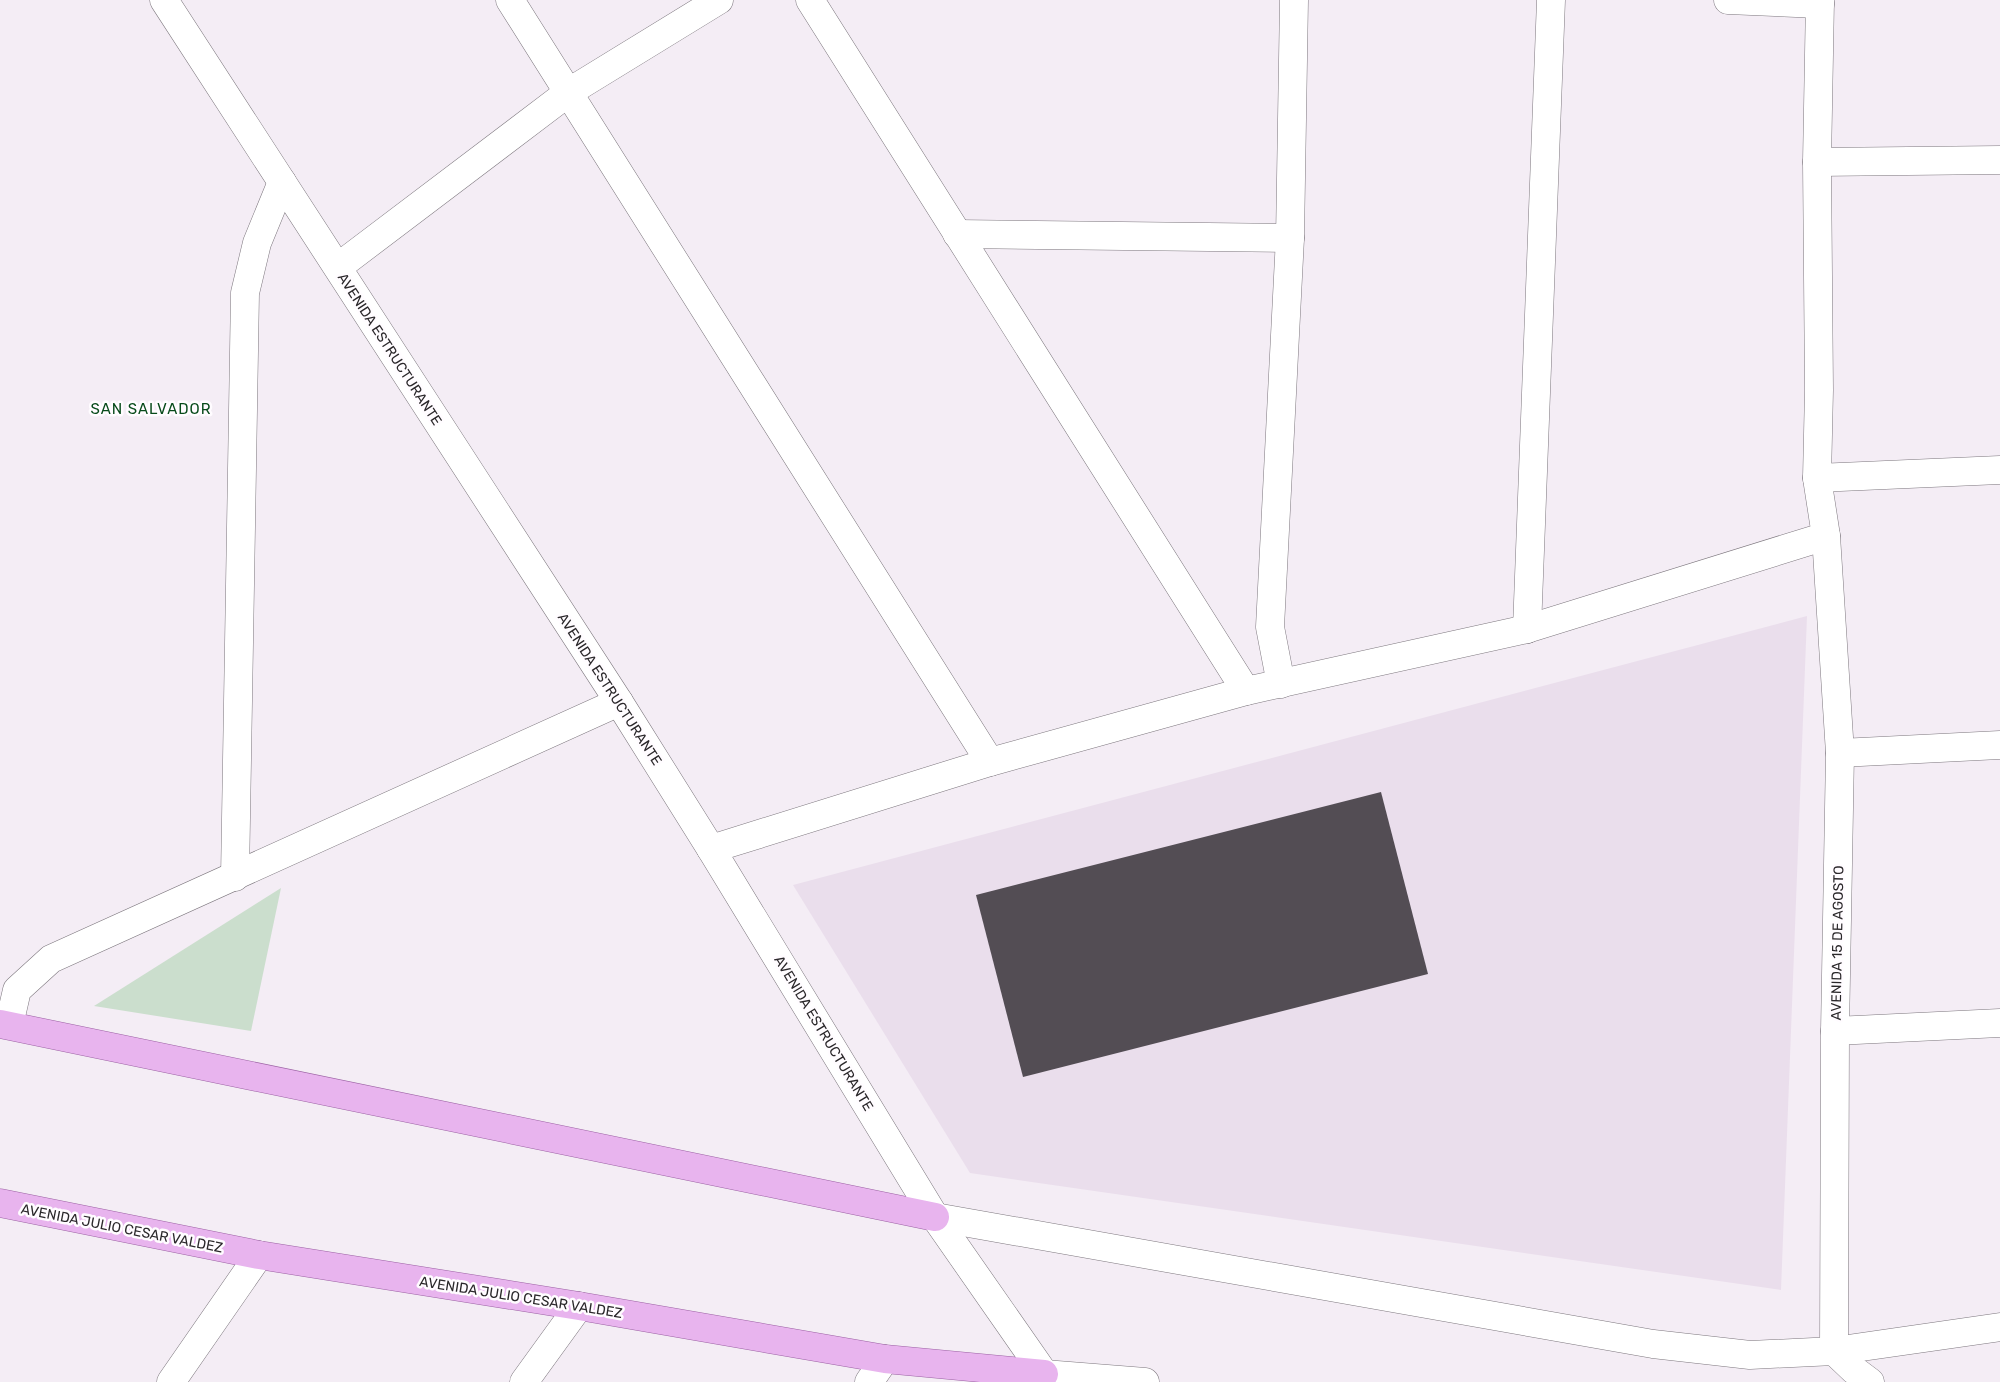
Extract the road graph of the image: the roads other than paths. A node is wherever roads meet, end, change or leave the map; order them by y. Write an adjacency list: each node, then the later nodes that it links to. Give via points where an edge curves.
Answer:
1 (164, 0): 12 (street, AVENIDA ESTRUCTURANTE)
2 (510, 0): 9 (street)
3 (718, 0): 9 (street)
4 (810, 0): 13 (street)
5 (1294, 0): 14 (street)
6 (1550, 0): 19 (street)
7 (1728, 0): 8 (street)
8 (1820, 2): 11 (street, AVENIDA 15 DE AGOSTO)
9 (569, 92): 15 (street); 25 (street)
10 (2000, 160): 11 (street)
11 (1817, 162): 17 (street, AVENIDA 15 DE AGOSTO)
12 (282, 182): 15 (street, AVENIDA ESTRUCTURANTE); 27 (street, via 257,242 245,293)
13 (957, 234): 14 (street); 21 (street)
14 (1290, 238): 20 (street, via 1270,627)
15 (338, 268): 22 (street, AVENIDA ESTRUCTURANTE)
16 (2000, 470): 17 (street)
17 (1817, 478): 18 (street, AVENIDA 15 DE AGOSTO)
18 (1826, 536): 19 (street); 24 (street, AVENIDA 15 DE AGOSTO)
19 (1527, 629): 20 (street)
20 (1281, 684): 21 (street)
21 (1246, 691): 25 (street)
22 (619, 702): 26 (street, AVENIDA ESTRUCTURANTE); 27 (street)
23 (2000, 745): 24 (street)
24 (1840, 753): 30 (street, AVENIDA 15 DE AGOSTO)
25 (990, 762): 26 (street)
26 (711, 848): 32 (street, AVENIDA ESTRUCTURANTE)
27 (235, 877): 29 (street, via 52,959 17,990)
28 (2000, 1023): 30 (street)
29 (5, 1024): 32 (main road)
30 (1835, 1030): 36 (street, AVENIDA 15 DE AGOSTO)
31 (0, 1203): 33 (main road, AVENIDA JULIO CESAR VALDEZ)
32 (935, 1216): 36 (street, via 1653,1344 1750,1355); 38 (street, AVENIDA ESTRUCTURANTE)
33 (259, 1256): 34 (main road, AVENIDA JULIO CESAR VALDEZ); 39 (street)
34 (579, 1306): 37 (main road, AVENIDA JULIO CESAR VALDEZ); 40 (street)
35 (2000, 1327): 36 (street)
36 (1834, 1351): 43 (street)
37 (885, 1359): 38 (main road, AVENIDA JULIO CESAR VALDEZ); 41 (street)
38 (1047, 1378): 42 (street)
39 (170, 1382)
40 (524, 1382)
41 (869, 1382)
42 (1145, 1382)
43 (1870, 1382)

